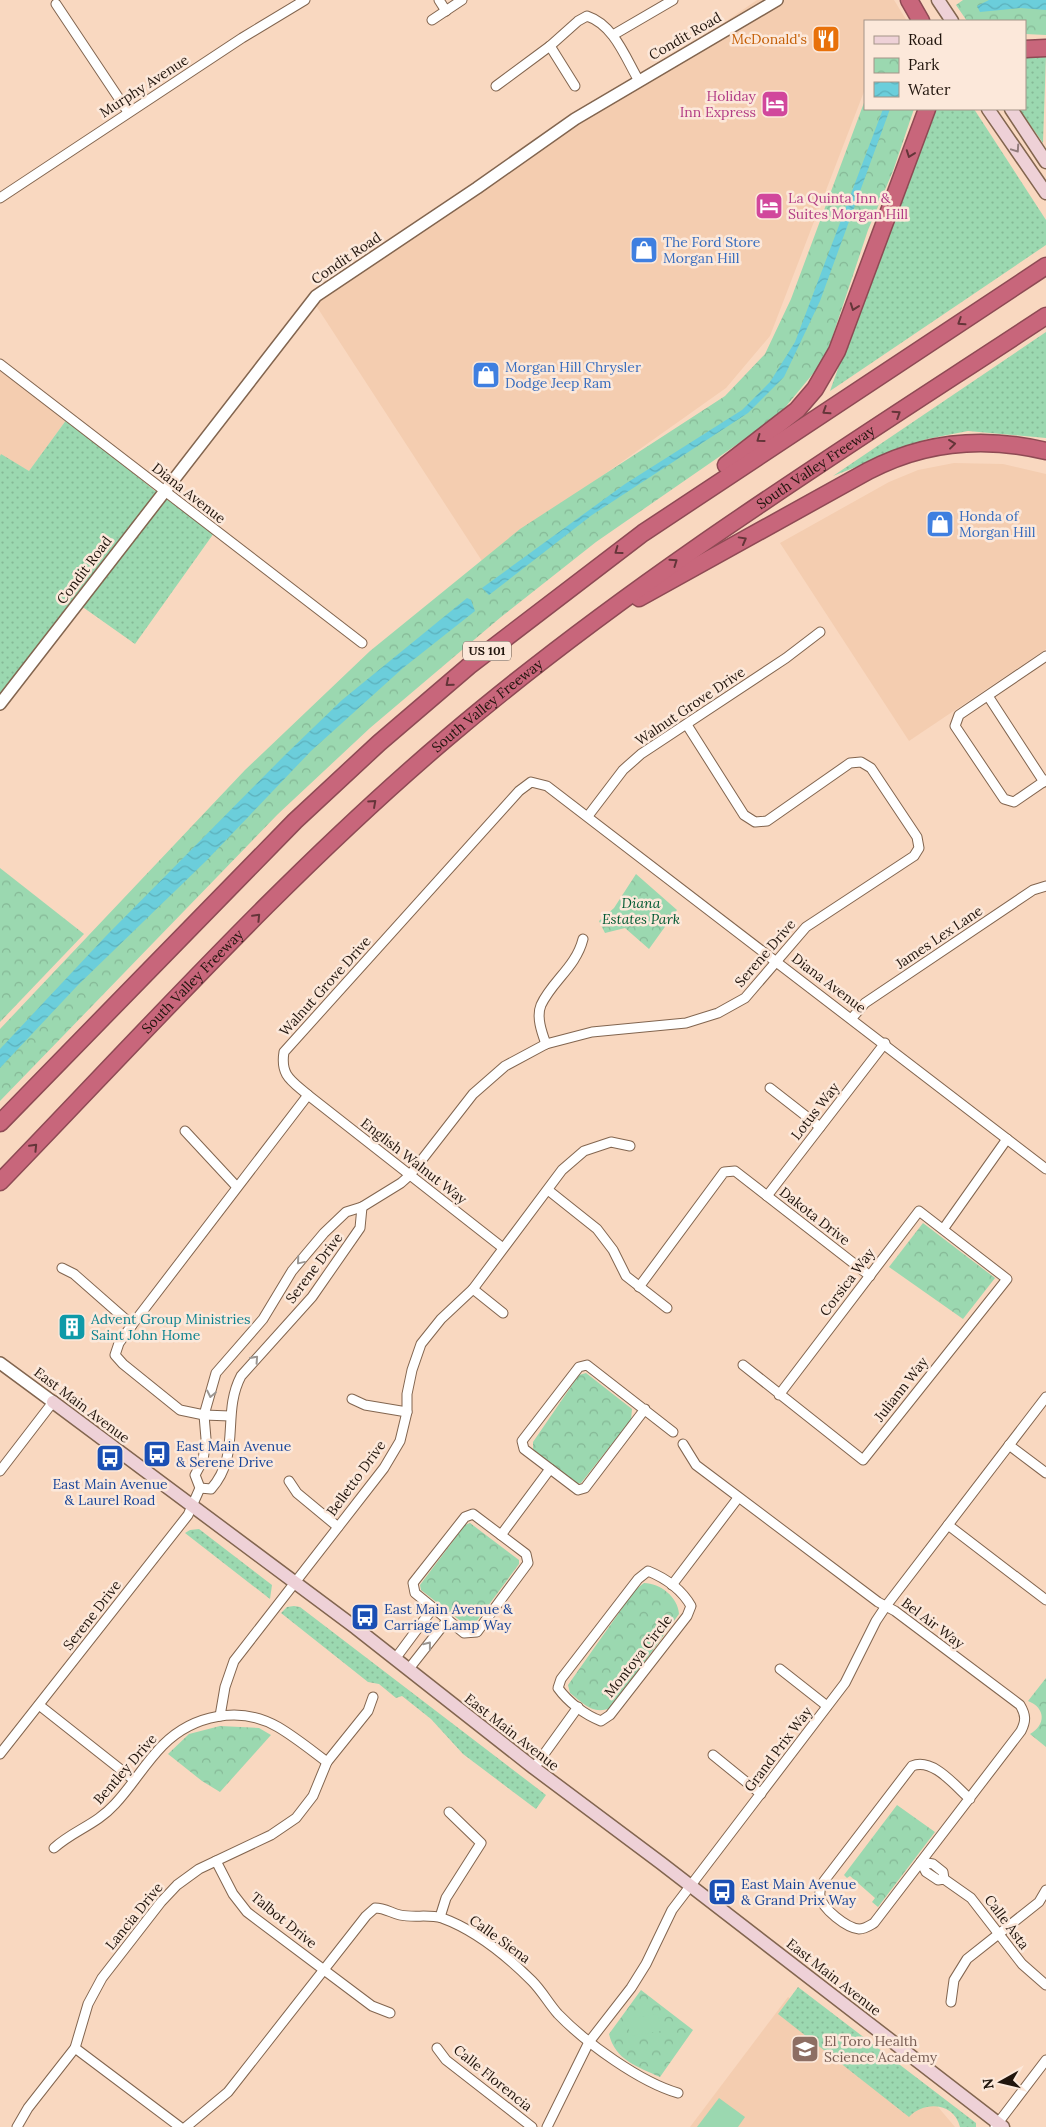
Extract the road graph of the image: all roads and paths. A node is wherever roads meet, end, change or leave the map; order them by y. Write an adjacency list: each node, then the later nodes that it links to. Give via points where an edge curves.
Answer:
1 (305, 0): 25 (street, Murphy Avenue)
2 (439, 0): 10 (street)
3 (462, 0): 10 (street)
4 (674, 0): 15 (street)
5 (777, 0): 19 (street, Condit Road)
6 (909, 0): 12 (highway)
7 (914, 0): 13 (main road)
8 (938, 0): 14 (main road)
9 (56, 4): 25 (street)
10 (446, 11): 11 (street)
11 (432, 20)
12 (920, 20)
13 (927, 20)
14 (951, 20)
15 (612, 35): 16 (street, via 600,20 587,16 578,20); 19 (street)
16 (550, 46): 20 (street); 21 (street)
17 (1026, 48): 18 (highway)
18 (1046, 48)
19 (639, 80): 35 (street, Condit Road, via 575,119 316,296)
20 (496, 86)
21 (575, 86)
22 (927, 110): 36 (highway, one-way to 36, via 837,351 820,382 786,420)
23 (989, 110): 27 (main road, one-way to 27)
24 (1012, 110): 26 (main road)
25 (128, 112): 28 (street, Murphy Avenue)
26 (1046, 162)
27 (1046, 193)
28 (0, 198)
29 (1046, 259): 31 (highway)
30 (1046, 266): 31 (highway, US 101)
31 (992, 302): 36 (highway, US 101, one-way to 36)
32 (1046, 316): 37 (highway, South Valley Freeway / US 101, one-way to 32, via 714,534)
33 (0, 364): 35 (street, Diana Avenue)
34 (1046, 451): 37 (highway, one-way to 34, via 898,456 942,445 976,442)
35 (163, 491): 39 (street, Diana Avenue); 42 (street, Condit Road)
36 (643, 533): 55 (highway, US 101, one-way to 55, via 489,649 336,782 254,861)
37 (578, 632): 62 (highway, South Valley Freeway / US 101, one-way to 37, via 283,890 364,812 454,732)
38 (820, 632): 43 (street, Walnut Grove Drive)
39 (362, 643)
40 (1045, 659): 41 (street)
41 (988, 696): 44 (street); 44 (street, via 959,715 955,726 1004,799 1014,802)
42 (0, 704)
43 (687, 725): 46 (street, Walnut Grove Drive, via 622,770); 49 (street, Serene Drive, via 744,815 755,822 767,821 850,764 861,762 871,768 917,837 919,848 914,856 806,926)
44 (1045, 781)
45 (520, 791): 46 (street, Diana Avenue, via 531,782 547,786); 54 (street, Walnut Grove Drive, via 284,1052 282,1065 288,1077)
46 (588, 816): 49 (street, Diana Avenue)
47 (1046, 886): 50 (street, James Lex Lane, via 1033,890 865,1002)
48 (583, 939): 52 (street, via 580,952 540,1006 540,1026)
49 (776, 961): 50 (street, Diana Avenue); 52 (street, Serene Drive, via 745,998 718,1014 686,1023 592,1032)
50 (852, 1018): 51 (street, Diana Avenue)
51 (885, 1043): 56 (street, Lotus Way); 58 (street, Diana Avenue)
52 (546, 1044): 61 (street, Serene Drive, via 505,1066 473,1094)
53 (770, 1088): 56 (street)
54 (308, 1095): 61 (street, English Walnut Way); 63 (street)
55 (0, 1123)
56 (820, 1126): 65 (street, Lotus Way)
57 (185, 1131): 63 (street)
58 (1007, 1139): 60 (street, Diana Avenue); 67 (street)
59 (630, 1146): 64 (street, Belletto Drive, via 611,1142 584,1151 562,1170)
60 (1046, 1169)
61 (410, 1175): 66 (street, Serene Drive); 68 (street, English Walnut Way)
62 (0, 1182)
63 (236, 1187): 75 (street)
64 (548, 1190): 68 (street, Belletto Drive); 71 (street, via 597,1229 613,1250 626,1276)
65 (767, 1196): 70 (street, Dakota Drive); 71 (street, Dakota Drive, via 735,1171 724,1172)
66 (362, 1206): 84 (street, Serene Drive, one-way to 84, via 346,1212 292,1271 263,1319 216,1373); 85 (street, Serene Drive, one-way to 66, via 233,1391 240,1376 312,1297 360,1228)
67 (944, 1228): 70 (street, Corsica Way, via 918,1211); 78 (street, Juliann Way, via 1007,1279 863,1460)
68 (503, 1248): 72 (street, Belletto Drive)
69 (62, 1268): 75 (street, via 74,1274)
70 (870, 1276): 78 (street, Corsica Way)
71 (639, 1287): 73 (street)
72 (473, 1289): 74 (street); 83 (street, Belletto Drive, via 441,1319 422,1344 412,1370)
73 (667, 1308)
74 (503, 1313)
75 (132, 1325): 84 (street, via 119,1343 116,1354 123,1364 180,1410)
76 (0, 1363): 81 (street, East Main Avenue)
77 (743, 1365): 78 (street, Juliann Way)
78 (779, 1394)
79 (1046, 1396): 88 (street, Grand Prix Way)
80 (352, 1399): 83 (street, via 365,1406)
81 (53, 1402): 90 (street); 95 (main road, East Main Avenue)
82 (645, 1409): 86 (street); 89 (street, via 585,1488 578,1490); 89 (street, via 586,1365 578,1366 522,1441 524,1449)
83 (407, 1412): 97 (street, Belletto Drive, via 400,1441 384,1468)
84 (204, 1415): 85 (street); 93 (street, Serene Drive, via 206,1439 203,1460 195,1475)
85 (230, 1416): 93 (street, Serene Drive, via 232,1431 226,1467 212,1488)
86 (673, 1432)
87 (683, 1444): 94 (street, Bel Air Way, via 696,1465)
88 (1009, 1445): 91 (street); 96 (street, Grand Prix Way)
89 (550, 1469): 98 (street)
90 (0, 1470)
91 (1046, 1473)
92 (289, 1481): 97 (street, via 297,1493)
93 (200, 1488): 95 (street, Serene Drive)
94 (738, 1498): 100 (street); 102 (street, Bel Air Way)
95 (192, 1505): 99 (main road, East Main Avenue); 109 (street, Serene Drive, via 188,1515)
96 (948, 1525): 101 (street); 102 (street, Grand Prix Way)
97 (338, 1527): 99 (street, Belletto Drive)
98 (500, 1535): 103 (street, via 473,1514 465,1517 413,1584 415,1592); 104 (street, via 526,1554 528,1563 476,1632 464,1633)
99 (293, 1583): 105 (main road, East Main Avenue); 112 (street, Belletto Drive, via 234,1661)
100 (672, 1585): 111 (street, Montoya Circle, via 691,1606 687,1616 610,1715 601,1721); 111 (street, Montoya Circle, via 648,1571 638,1579 561,1678 558,1688)
101 (1046, 1600)
102 (886, 1606): 110 (street, Grand Prix Way, via 852,1673); 119 (street, Bel Air Way, via 1023,1711 1025,1724 1021,1731)
103 (433, 1608): 104 (street); 105 (street)
104 (448, 1619): 107 (street, one-way to 104)
105 (395, 1660): 107 (main road, East Main Avenue)
106 (780, 1669): 110 (street)
107 (408, 1670): 116 (main road, East Main Avenue)
108 (373, 1697): 115 (street, Lancia Drive, via 368,1711)
109 (39, 1705): 113 (street, Serene Drive); 117 (street)
110 (828, 1706): 118 (street, Grand Prix Way)
111 (578, 1707): 116 (street)
112 (220, 1716): 115 (street, Bentley Drive, via 239,1715 276,1726); 117 (street, Bentley Drive, via 203,1719 182,1730 163,1745)
113 (0, 1754)
114 (713, 1755): 118 (street)
115 (327, 1762): 122 (street, Lancia Drive, via 313,1796 296,1818 271,1835)
116 (534, 1768): 124 (main road, East Main Avenue)
117 (134, 1780): 121 (street, Bentley Drive, via 98,1822 65,1838)
118 (761, 1794): 124 (street, Grand Prix Way)
119 (970, 1799): 123 (street, Bel Air Way); 123 (street, Bel Air Way, via 932,1766 919,1763 912,1766 824,1881 820,1888 822,1902 848,1926 861,1929 868,1926)
120 (449, 1812): 126 (street, via 481,1843 446,1898)
121 (54, 1848)
122 (216, 1861): 128 (street, Talbot Drive, via 232,1894 247,1912); 133 (street, Lancia Drive, via 176,1885 102,1978 88,2004)
123 (921, 1862): 127 (street, Calle Asta, via 926,1872 938,1880 944,1879 971,1898)
124 (691, 1886): 132 (street, Grand Prix Way, via 672,1910 631,1988); 137 (main road, East Main Avenue)
125 (1046, 1890): 127 (street, via 1039,1902)
126 (440, 1918): 128 (street, Calle Siena, via 399,1915 386,1908 375,1908); 132 (street, Calle Siena, via 470,1932 512,1962 534,1983 558,2014)
127 (998, 1933): 129 (street, Calle Asta, via 1022,1964); 130 (street, via 968,1959 954,1980)
128 (325, 1970): 131 (street, Talbot Drive, via 372,2006); 140 (street, Calle Siena, via 228,2092)
129 (1046, 1985)
130 (951, 2002)
131 (390, 2013)
132 (590, 2042): 136 (street, Calle Siena, via 658,2087); 142 (street, Grand Prix Way)
133 (75, 2048): 138 (street, Lancia Drive); 139 (street)
134 (437, 2048): 141 (street, Calle Florencia, via 446,2060)
135 (1046, 2060): 137 (street)
136 (678, 2093)
137 (998, 2126)
138 (17, 2127)
139 (180, 2127)
140 (186, 2127)
141 (532, 2127)
142 (547, 2127)

